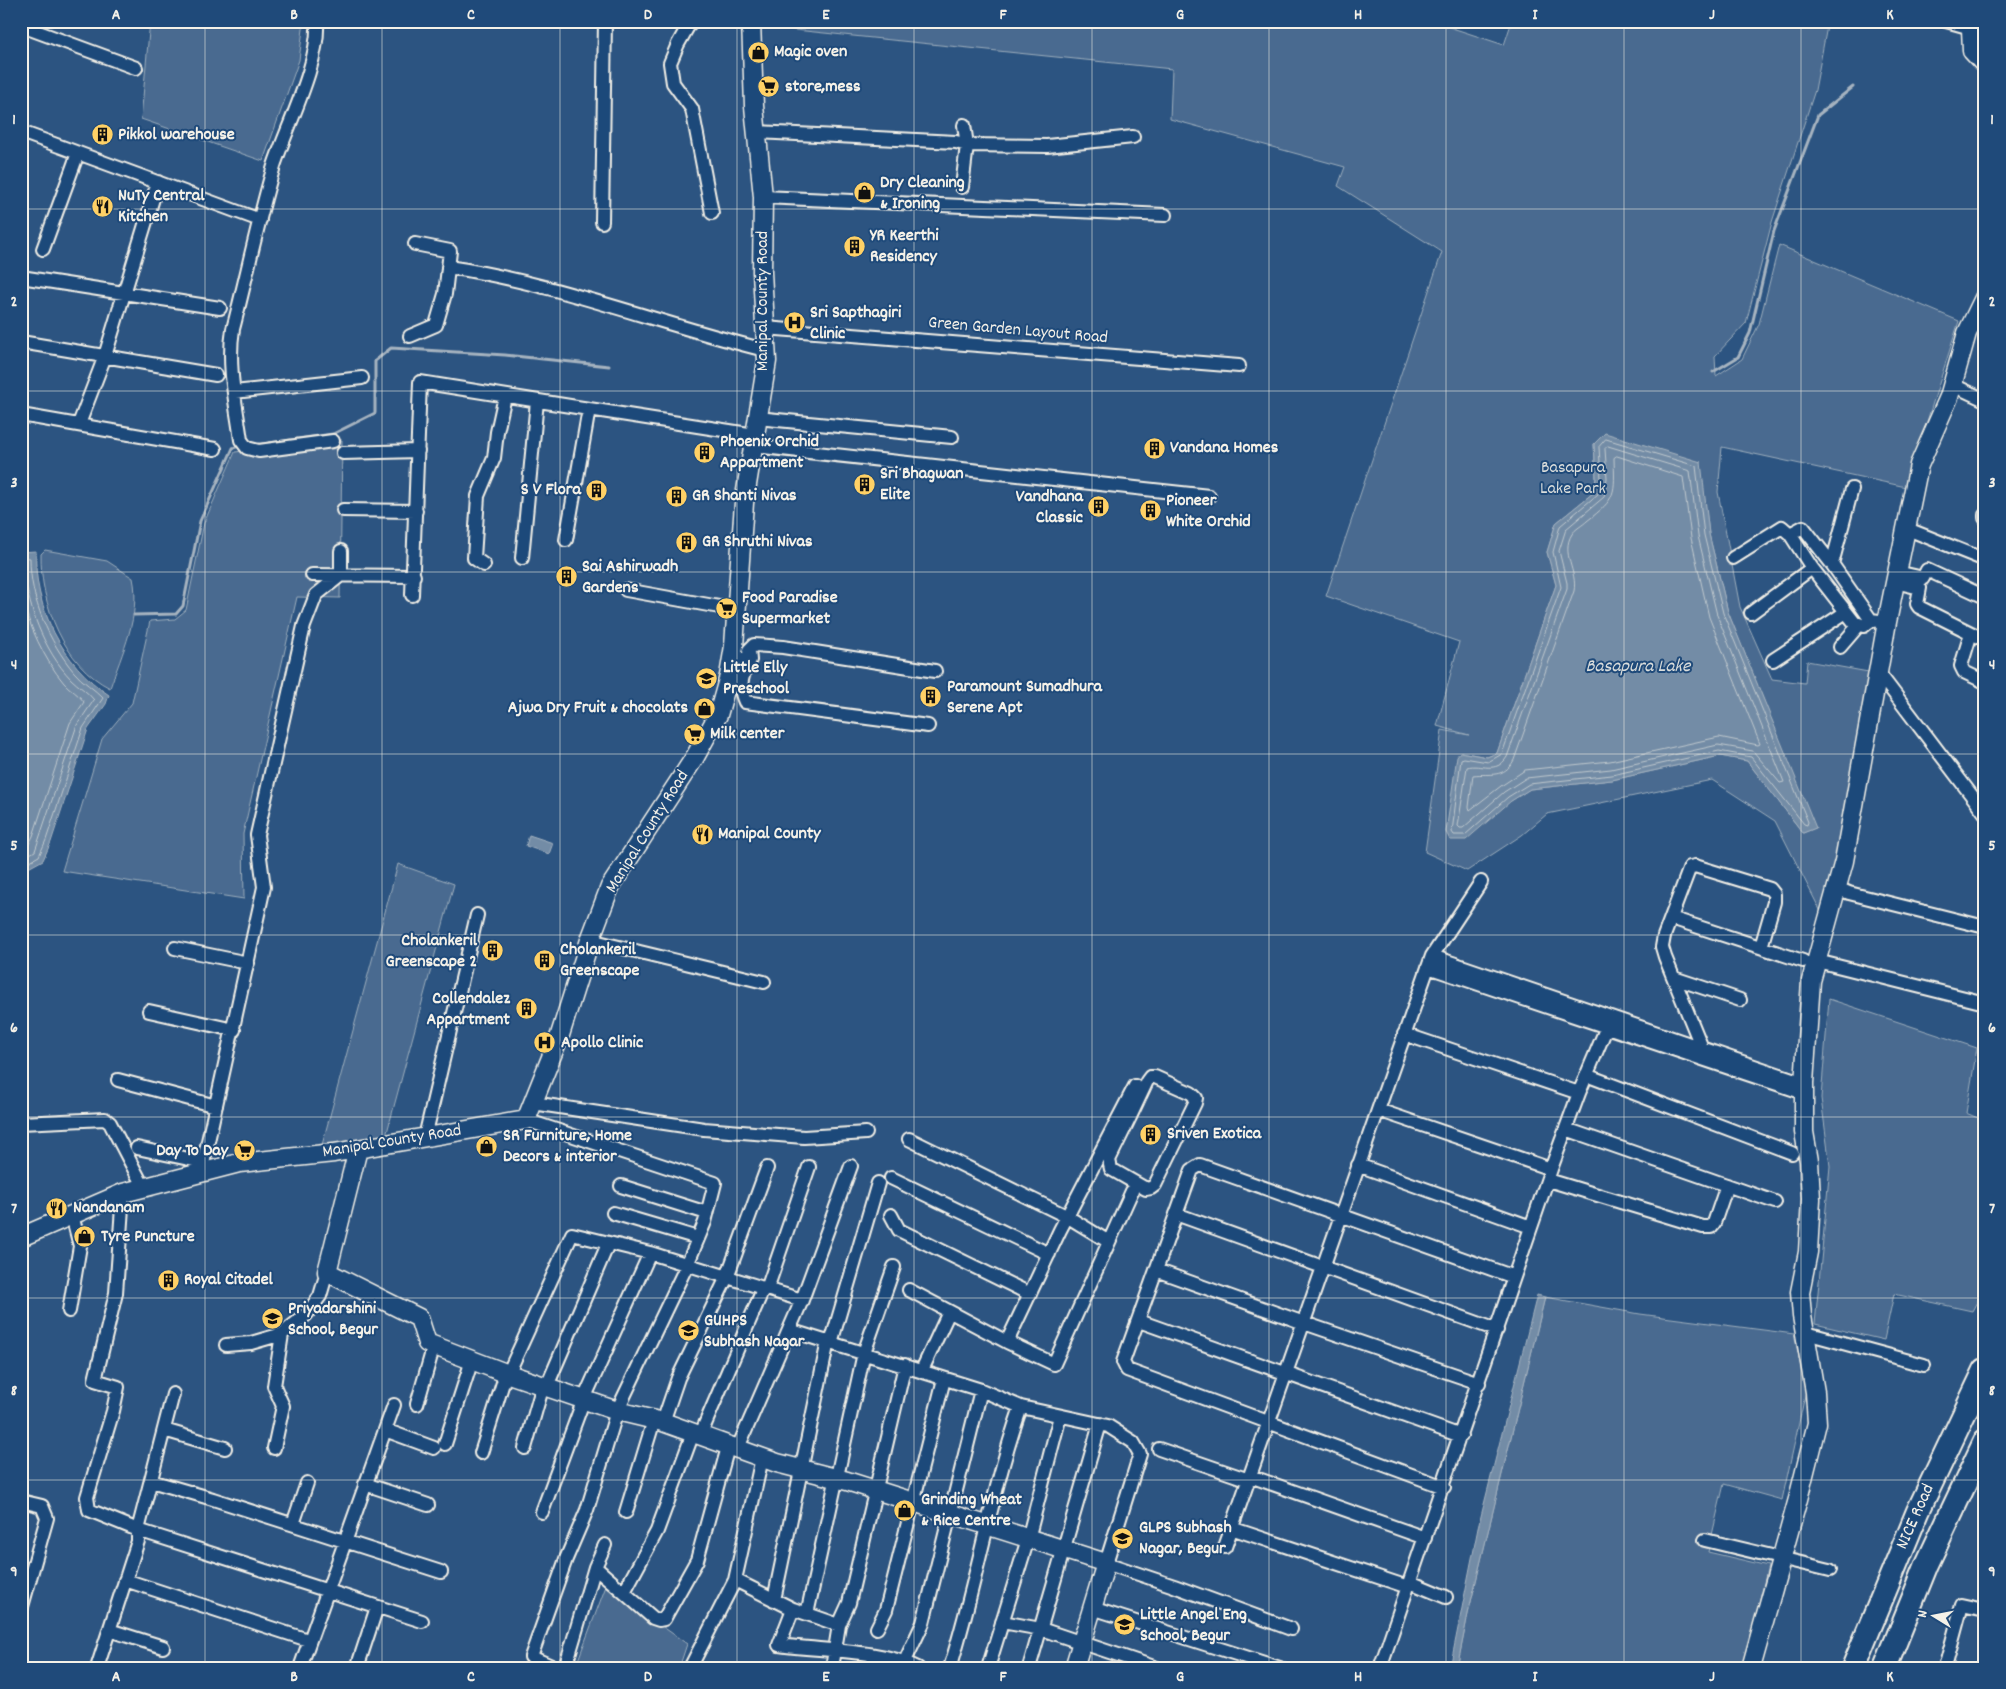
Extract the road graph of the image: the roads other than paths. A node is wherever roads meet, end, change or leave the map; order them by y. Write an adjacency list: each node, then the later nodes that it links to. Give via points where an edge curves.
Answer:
1 (24, 21): 8 (street)
2 (317, 21): 22 (street, via 310,67 275,166)
3 (605, 21): 23 (street)
4 (692, 21): 20 (street, via 670,63 673,83 692,109)
5 (751, 21): 13 (street, Manipal County Road)
6 (1946, 21): 7 (street)
7 (1971, 25): 9 (street, via 1972,52)
8 (22, 27): 10 (street)
9 (1985, 65)
10 (136, 68)
11 (964, 125): 15 (street)
12 (21, 132): 16 (street)
13 (757, 132): 15 (street); 19 (street, Manipal County Road)
14 (1133, 136): 15 (street, via 1047,146)
15 (967, 145): 18 (street)
16 (78, 153): 17 (street); 25 (street)
17 (158, 182): 22 (street); 28 (street)
18 (962, 187)
19 (763, 196): 21 (street); 31 (street, Manipal County Road)
20 (712, 212)
21 (1165, 215)
22 (260, 220): 40 (street, via 230,343)
23 (602, 222)
24 (415, 244): 26 (street, via 450,251)
25 (43, 249)
26 (448, 267): 32 (street, via 445,294 436,325); 34 (street, via 495,274)
27 (21, 277): 28 (street)
28 (124, 294): 30 (street); 35 (street)
29 (1985, 296): 39 (street, via 1967,333)
30 (220, 308)
31 (765, 328): 34 (street, Manipal County Road); 36 (street, Green Garden Layout Road)
32 (410, 336)
33 (21, 342): 35 (street)
34 (766, 350): 47 (street, Manipal County Road)
35 (105, 356): 37 (street); 46 (street)
36 (1239, 366)
37 (216, 375)
38 (362, 378): 40 (street)
39 (1953, 384): 42 (street); 57 (street, via 1919,465)
40 (234, 392): 49 (street, via 242,440 247,448 259,451)
41 (505, 396): 43 (street); 51 (street, via 420,382); 65 (street, via 494,458 478,496 474,558)
42 (1985, 400)
43 (537, 401): 44 (street); 61 (street)
44 (589, 409): 47 (street); 59 (street)
45 (21, 415): 46 (street)
46 (79, 424): 50 (street)
47 (755, 433): 48 (street); 54 (street); 75 (street, Manipal County Road, via 744,504)
48 (952, 437)
49 (333, 441)
50 (215, 449)
51 (418, 451): 52 (street); 56 (street)
52 (343, 453)
53 (1852, 489): 64 (street)
54 (1208, 496)
55 (343, 510): 56 (street)
56 (416, 511): 69 (street)
57 (1905, 528): 63 (street); 70 (street)
58 (1790, 534): 62 (street, via 1782,527); 64 (street, via 1803,527); 66 (street)
59 (566, 540)
60 (342, 551): 68 (street)
61 (522, 558)
62 (1733, 558)
63 (1985, 560)
64 (1832, 564): 78 (street)
65 (484, 565)
66 (1812, 568): 76 (street); 77 (street)
67 (312, 575): 68 (street)
68 (341, 575): 69 (street); 100 (street, via 316,595 304,626 257,835 264,887)
69 (414, 576): 73 (street)
70 (1896, 577): 71 (street); 78 (street)
71 (1921, 583): 74 (street, via 1927,570); 79 (street, via 1919,607)
72 (626, 590): 75 (street)
73 (412, 596)
74 (1985, 597)
75 (736, 610): 82 (street, Manipal County Road)
76 (1846, 612): 78 (street, via 1854,622); 84 (street)
77 (1751, 613)
78 (1872, 622): 81 (street); 86 (street)
79 (1971, 633): 80 (street); 87 (street, via 1961,666 1964,672)
80 (1985, 640)
81 (1840, 648)
82 (732, 658): 83 (street); 95 (street, Manipal County Road, via 718,715 695,757 610,887)
83 (750, 660): 85 (street, via 750,650 754,645); 88 (street, via 743,673 740,692 745,702)
84 (1773, 660)
85 (935, 671)
86 (1878, 672): 89 (street); 91 (street)
87 (1985, 682)
88 (928, 726)
89 (1985, 813)
90 (1481, 882): 99 (street)
91 (1837, 888): 94 (street); 98 (street)
92 (477, 915): 122 (street)
93 (1671, 918): 96 (street); 96 (street, via 1690,867 1770,889 1774,902); 101 (street, via 1662,947)
94 (1985, 927)
95 (590, 940): 102 (street); 117 (street, Manipal County Road, via 560,1035)
96 (1761, 947): 98 (street)
97 (175, 948): 100 (street)
98 (1810, 961): 104 (street); 113 (street, via 1812,981)
99 (1430, 962): 106 (street); 108 (street)
100 (248, 963): 107 (street)
101 (1674, 978): 103 (street); 109 (street)
102 (764, 982)
103 (1740, 1000)
104 (1985, 1003)
105 (149, 1011): 107 (street)
106 (1609, 1022): 109 (street); 110 (street); 113 (street)
107 (234, 1030): 115 (street)
108 (1404, 1034): 114 (street); 116 (street)
109 (1702, 1048): 113 (street)
110 (1586, 1076): 114 (street); 127 (street)
111 (118, 1080): 115 (street)
112 (1135, 1086): 118 (street)
113 (1804, 1088): 173 (street, via 1804,1132 1810,1161 1811,1198 1808,1252 1800,1292)
114 (1578, 1093): 120 (street)
115 (216, 1106): 130 (street)
116 (1378, 1110): 129 (street); 133 (street)
117 (530, 1112): 121 (street, via 804,1137); 122 (street, Manipal County Road); 143 (street, via 715,1183)
118 (1126, 1114): 123 (street); 123 (street, via 1150,1077 1196,1098 1151,1188 1146,1189 1111,1169 1109,1160)
119 (21, 1124): 138 (street, via 105,1119)
120 (1566, 1128): 133 (street); 136 (street)
121 (866, 1133)
122 (426, 1137): 126 (street, Manipal County Road)
123 (1115, 1137): 148 (street)
124 (909, 1139): 148 (street)
125 (137, 1148): 130 (street)
126 (358, 1149): 130 (street, Manipal County Road); 160 (street)
127 (1792, 1153)
128 (851, 1166): 166 (street)
129 (1358, 1166): 147 (street); 149 (street)
130 (202, 1167): 138 (street, Manipal County Road)
131 (809, 1167): 163 (street)
132 (767, 1168): 162 (street)
133 (1550, 1174): 136 (street, via 1711,1228); 149 (street)
134 (891, 1178): 155 (street)
135 (878, 1183): 175 (street)
136 (1727, 1185): 141 (street)
137 (621, 1186): 143 (street)
138 (144, 1188): 140 (street, Manipal County Road)
139 (1132, 1191): 152 (street)
140 (123, 1193): 145 (street, Manipal County Road); 230 (street, via 116,1293 95,1380 118,1387 87,1497 88,1510)
141 (1775, 1202)
142 (613, 1213): 151 (street)
143 (707, 1213): 151 (street)
144 (1176, 1214): 147 (street, via 1192,1170 1200,1166); 158 (street); 159 (street)
145 (72, 1215): 150 (street, Manipal County Road); 167 (street, via 80,1246)
146 (891, 1215): 165 (street, via 900,1230)
147 (1341, 1216): 158 (street); 161 (street)
148 (1068, 1217): 152 (street); 155 (street)
149 (1531, 1226): 161 (street)
150 (21, 1237)
151 (698, 1238): 156 (street)
152 (1109, 1242): 176 (street, via 1054,1364)
153 (608, 1244): 154 (street); 185 (street, via 572,1234); 189 (street)
154 (650, 1253): 156 (street); 192 (street)
155 (1049, 1254): 165 (street)
156 (687, 1265): 162 (street); 196 (street)
157 (894, 1267): 179 (street)
158 (1323, 1267): 170 (street); 172 (street)
159 (1156, 1270): 169 (street); 170 (street)
160 (327, 1272): 174 (street, via 320,1296 306,1315); 178 (street, via 419,1318 427,1342)
161 (1514, 1277): 172 (street)
162 (728, 1278): 163 (street); 198 (street)
163 (766, 1288): 166 (street); 203 (street)
164 (909, 1290): 168 (street)
165 (1030, 1294): 176 (street)
166 (802, 1300): 171 (street)
167 (69, 1311)
168 (949, 1312): 176 (street); 183 (street)
169 (1139, 1321): 186 (street); 200 (street, via 1124,1362 1127,1370)
170 (1304, 1323): 186 (street); 188 (street)
171 (789, 1330): 175 (street); 209 (street)
172 (1498, 1330): 188 (street)
173 (1806, 1333): 181 (street); 238 (street, via 1817,1424)
174 (282, 1334): 177 (street, via 251,1343); 207 (street, via 274,1386 283,1406)
175 (829, 1342): 179 (street); 213 (street)
176 (1007, 1342)
177 (226, 1345)
178 (434, 1345): 180 (street); 193 (street)
179 (864, 1353): 182 (street); 215 (street)
180 (472, 1360): 185 (street); 202 (street, via 439,1446)
181 (1924, 1364)
182 (905, 1365): 183 (street); 220 (street)
183 (922, 1370): 187 (street)
184 (1985, 1370): 284 (highway, NICE Road, via 1918,1510)
185 (507, 1373): 189 (street); 211 (street)
186 (1286, 1373): 200 (street); 204 (street)
187 (944, 1379): 190 (street); 223 (street)
188 (1479, 1383): 204 (street)
189 (545, 1386): 192 (street); 208 (street)
190 (981, 1390): 195 (street); 226 (street)
191 (173, 1394): 201 (street)
192 (584, 1399): 196 (street); 224 (street)
193 (417, 1404)
194 (394, 1405): 202 (street)
195 (1021, 1407): 197 (street); 228 (street, via 1010,1436)
196 (618, 1411): 198 (street); 271 (street, via 587,1510 531,1657)
197 (1060, 1416): 199 (street); 232 (street)
198 (659, 1421): 203 (street); 225 (street)
199 (1100, 1424): 237 (street); 239 (street, via 1133,1442 1140,1454)
200 (1268, 1424): 214 (street); 219 (street)
201 (164, 1430): 206 (street); 216 (street)
202 (385, 1430): 218 (street)
203 (697, 1434): 209 (street); 247 (street, via 657,1531)
204 (1461, 1436): 219 (street)
205 (1985, 1441): 285 (highway, NICE Road, via 1928,1564)
206 (225, 1448)
207 (274, 1448)
208 (525, 1448)
209 (733, 1448): 212 (street); 247 (street, via 697,1560 664,1619 653,1618)
210 (1159, 1449): 214 (street)
211 (481, 1453)
212 (762, 1458): 213 (street); 244 (street)
213 (801, 1469): 215 (street); 249 (street)
214 (1249, 1478): 229 (street); 231 (street)
215 (838, 1479): 220 (street); 255 (street)
216 (151, 1481): 227 (street); 230 (street)
217 (307, 1483): 227 (street)
218 (365, 1484): 222 (street); 234 (street)
219 (1444, 1487): 231 (street)
220 (876, 1491): 223 (street); 258 (street, via 849,1603)
221 (21, 1501): 253 (street, via 42,1506 47,1518)
222 (428, 1504)
223 (913, 1504): 226 (street); 259 (street, via 886,1610)
224 (542, 1512)
225 (626, 1512)
226 (951, 1515): 228 (street); 267 (street, via 923,1622)
227 (293, 1524): 234 (street)
228 (987, 1526): 232 (street); 276 (street, via 966,1617)
229 (1231, 1528): 236 (street); 245 (street)
230 (138, 1530): 243 (street, via 138,1541); 246 (street)
231 (1425, 1538): 245 (street)
232 (1028, 1539): 237 (street); 257 (street)
233 (1705, 1540): 238 (street)
234 (344, 1541): 242 (street); 246 (street)
235 (605, 1545): 240 (street)
236 (1225, 1547)
237 (1064, 1550): 239 (street); 262 (street)
238 (1782, 1558): 241 (street); 283 (street)
239 (1106, 1563): 251 (street); 260 (street)
240 (595, 1567): 247 (street); 272 (street)
241 (1830, 1570)
242 (442, 1572)
243 (125, 1580): 261 (street); 263 (street)
244 (735, 1580): 249 (street); 273 (street)
245 (1409, 1585): 248 (street); 282 (street)
246 (326, 1590): 250 (street); 263 (street)
247 (624, 1592)
248 (1446, 1597)
249 (774, 1600): 252 (street)
250 (377, 1606): 256 (street); 270 (street)
251 (1092, 1608): 264 (street); 281 (street)
252 (792, 1609): 255 (street); 266 (street, via 779,1645)
253 (21, 1610)
254 (1985, 1610): 286 (street, via 1962,1605)
255 (807, 1614): 258 (street)
256 (422, 1621)
257 (1002, 1622): 262 (street); 277 (street)
258 (839, 1625): 266 (street)
259 (877, 1628)
260 (1291, 1629)
261 (109, 1630): 265 (street); 268 (street)
262 (1040, 1630): 264 (street); 278 (street)
263 (308, 1640): 269 (street)
264 (1082, 1643): 279 (street); 280 (street)
265 (163, 1647)
266 (835, 1650): 267 (street); 274 (street)
267 (905, 1661): 275 (street)
268 (97, 1668)
269 (300, 1668)
270 (357, 1668)
271 (556, 1668)
272 (565, 1668)
273 (690, 1668)
274 (832, 1668)
275 (918, 1668)
276 (950, 1668)
277 (988, 1668)
278 (1030, 1668)
279 (1074, 1668)
280 (1157, 1668)
281 (1280, 1668)
282 (1380, 1668)
283 (1751, 1668)
284 (1853, 1668)
285 (1885, 1668)
286 (1945, 1668)

